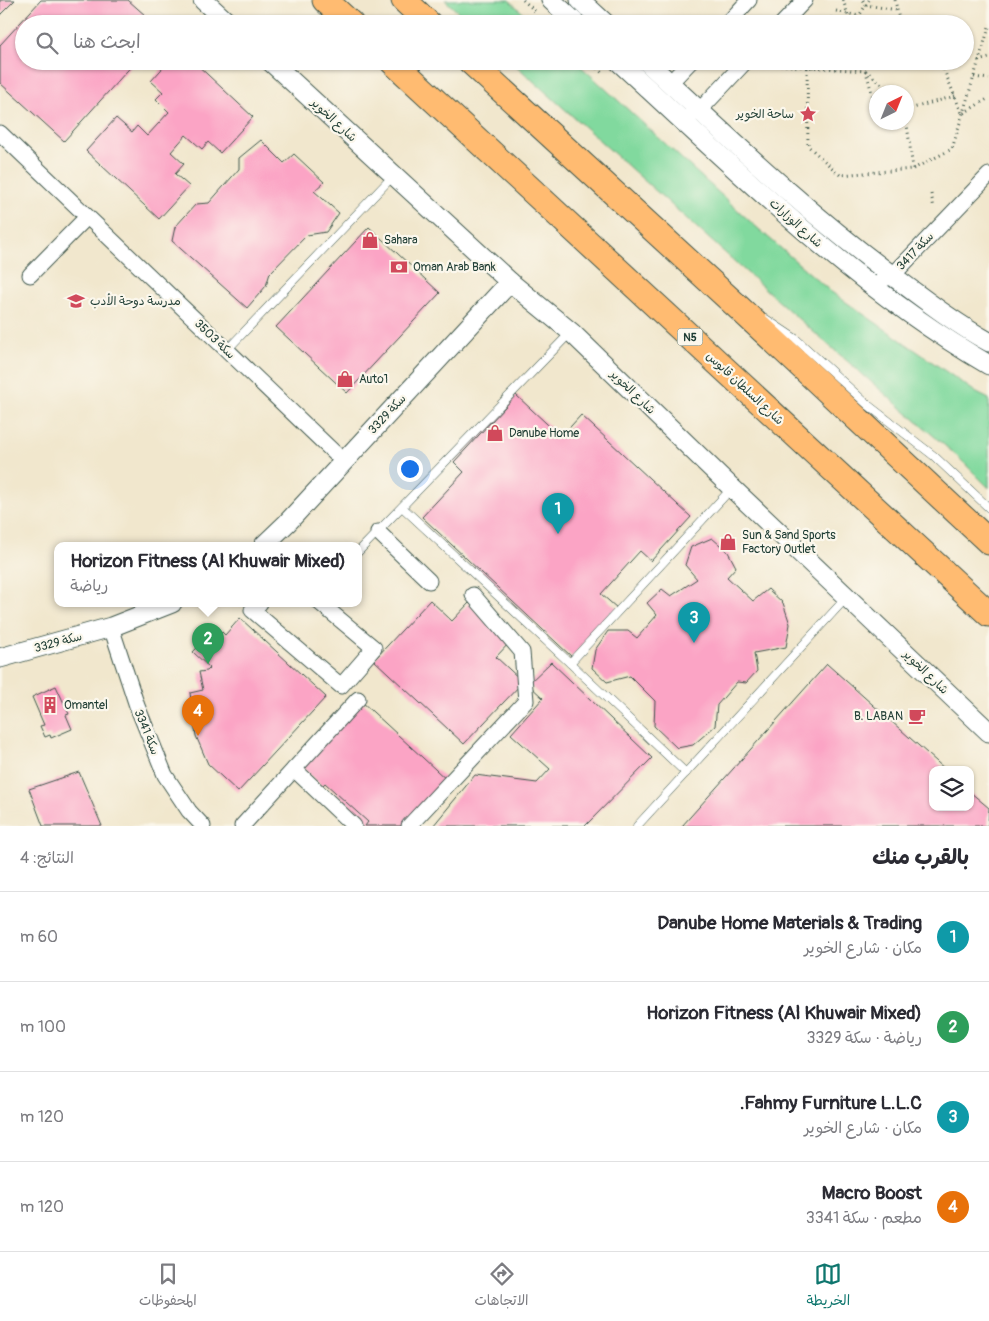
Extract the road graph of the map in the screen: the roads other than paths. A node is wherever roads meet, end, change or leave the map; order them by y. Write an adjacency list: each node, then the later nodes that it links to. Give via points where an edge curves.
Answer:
1 (203, 0): 8 (street)
2 (325, 0): 9 (highway)
3 (404, 0): 10 (highway)
4 (551, 0): 11 (street)
5 (580, 0): 12 (street)
6 (749, 0): 13 (street)
7 (805, 0): 14 (street)
8 (219, 15)
9 (341, 15)
10 (420, 15)
11 (567, 15)
12 (596, 15)
13 (735, 15)
14 (791, 15)
15 (280, 70): 26 (street, شارع الخوير)
16 (402, 70): 52 (highway, شارع السلطان قابوس / N5)
17 (480, 70): 33 (highway)
18 (628, 70): 29 (street, شارع الوزارات)
19 (632, 70): 24 (street, via 683,114 694,115)
20 (655, 70): 23 (street, شارع الوزارات)
21 (683, 70): 23 (street)
22 (738, 70): 24 (street)
23 (670, 84): 24 (street, شارع الوزارات)
24 (700, 111): 31 (street, شارع الوزارات, via 814,214)
25 (0, 134): 28 (street, سكة 3503)
26 (394, 175): 32 (street, شارع الخوير); 36 (lane)
27 (989, 175): 31 (street, سكة 3417)
28 (87, 217): 30 (street); 36 (street, سكة 3503)
29 (806, 232): 31 (street, سكة 3417, via 827,244 870,278 881,280); 37 (street, شارع الوزارات, via 915,318)
30 (30, 275)
31 (892, 276): 35 (street, شارع الوزارات)
32 (510, 282): 34 (street, شارع الخوير); 38 (street, سكة 3329)
33 (738, 307): 41 (lane, via 768,320 796,339 868,405 934,456); 44 (highway)
34 (571, 332): 39 (street, شارع الخوير); 40 (lane)
35 (989, 342)
36 (227, 350): 38 (street, سكة 3503)
37 (989, 365)
38 (343, 462): 43 (street, سكة 3329)
39 (732, 488): 48 (street, شارع الخوير); 55 (lane)
40 (402, 507): 42 (lane); 55 (lane)
41 (989, 508)
42 (378, 532): 45 (lane); 46 (street)
43 (267, 542)
44 (989, 542)
45 (362, 548)
46 (429, 581)
47 (473, 595): 63 (street, via 522,652 526,701)
48 (847, 597): 57 (street, شارع الخوير); 59 (lane)
49 (162, 607): 53 (street, سكة 3329)
50 (255, 607): 51 (street, via 252,610 341,686 374,648)
51 (325, 607)
52 (989, 614)
53 (111, 627): 54 (street, سكة 3329); 60 (street, سكة 3341, via 137,706 165,775 188,812)
54 (0, 658)
55 (570, 663): 59 (lane)
56 (358, 699): 58 (street)
57 (989, 732)
58 (294, 769): 61 (street); 62 (street)
59 (686, 773): 64 (lane)
60 (203, 826)
61 (242, 826)
62 (354, 826)
63 (409, 826)
64 (637, 826)

